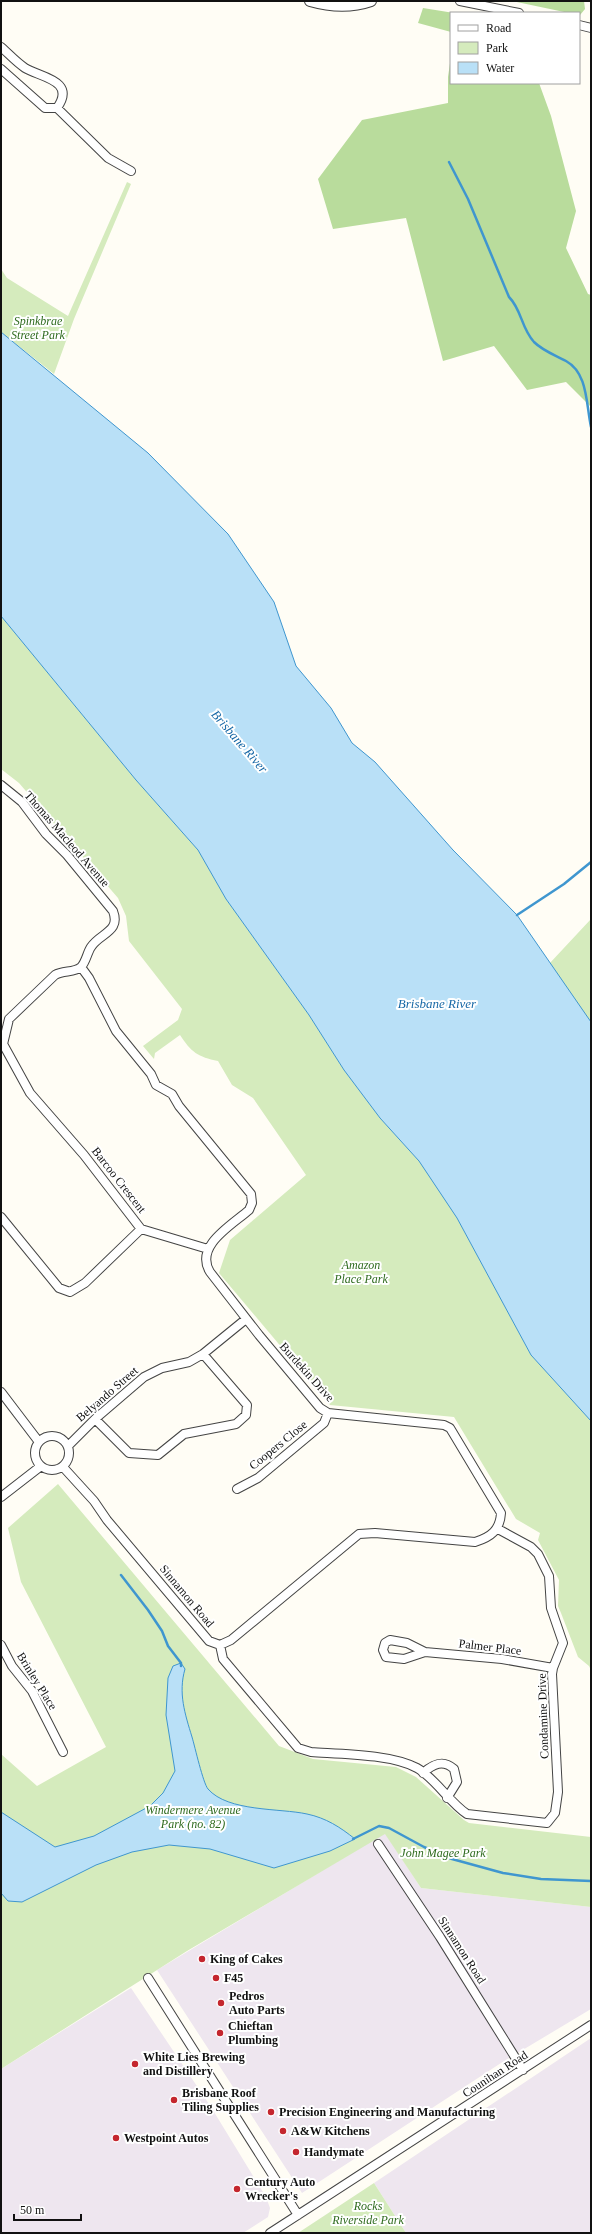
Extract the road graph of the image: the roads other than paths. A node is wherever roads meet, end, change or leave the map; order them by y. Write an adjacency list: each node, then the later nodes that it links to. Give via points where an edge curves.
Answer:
1 (310, 1): 2 (street, via 337,6)
2 (372, 1)
3 (460, 1): 4 (street)
4 (514, 12)
5 (580, 25): 6 (street)
6 (591, 28)
7 (1, 47): 9 (street, via 26,68 48,76 56,82 63,93 62,101)
8 (1, 69): 9 (street, via 45,108)
9 (57, 108): 10 (street, via 108,158)
10 (131, 172)
11 (1, 785): 12 (street, Thomas Macleod Avenue, via 22,802 46,834 67,855 113,911 116,919 113,928 92,944)
12 (81, 967): 13 (street, via 62,971 55,976 9,1019); 16 (street, via 116,1031 152,1074 156,1085 172,1094 178,1105 251,1194 252,1203 249,1210)
13 (2, 1044): 15 (street, Barcoo Crescent, via 30,1093 84,1155)
14 (1, 1217): 15 (street, Barcoo Crescent, via 59,1288 70,1292 85,1283)
15 (141, 1229): 16 (street)
16 (208, 1249): 17 (street, Burdekin Drive, via 206,1266)
17 (246, 1319): 18 (street, Belyando Street); 20 (street, Burdekin Drive, via 320,1408)
18 (203, 1354): 21 (street, Belyando Street, via 189,1362 150,1373); 21 (street, via 247,1406 246,1415 236,1424 184,1434 158,1455 129,1453)
19 (1, 1392): 22 (street)
20 (328, 1413): 26 (street, Coopers Close, via 324,1423 258,1478); 28 (street, Burdekin Drive, via 444,1425 450,1428 499,1506 501,1512)
21 (95, 1419): 23 (street, Belyando Street)
22 (40, 1442): 23 (street, via 49,1436 55,1436 65,1441); 24 (street, via 36,1446 35,1457)
23 (68, 1446): 25 (street, via 69,1457)
24 (41, 1466): 25 (street, via 52,1470); 27 (street)
25 (63, 1466): 30 (street, Sinnamon Road, via 209,1641)
26 (237, 1489)
27 (1, 1497)
28 (498, 1528): 30 (street, via 486,1539 475,1542 375,1533 358,1534 231,1640); 32 (street, Condamine Drive, via 531,1547 538,1554 550,1576 551,1608 563,1643)
29 (1, 1645): 33 (street, Brinley Place, via 12,1666 32,1691)
30 (220, 1645): 34 (street, Condamine Drive, via 224,1659 290,1739 302,1749 396,1760)
31 (425, 1652): 32 (street, Palmer Place, via 502,1659)
32 (553, 1668): 35 (street, Condamine Drive, via 558,1792 555,1813 551,1820 540,1823 472,1816 457,1808)
33 (63, 1752)
34 (423, 1773): 35 (street, Condamine Drive); 35 (street, via 435,1764 451,1766 457,1782)
35 (448, 1798)
36 (378, 1844): 39 (street, Sinnamon Road)
37 (148, 1978): 40 (street)
38 (591, 2026): 39 (street, Counihan Road)
39 (523, 2070): 40 (street, Counihan Road)
40 (298, 2215): 41 (street, Counihan Road)
41 (270, 2233)

